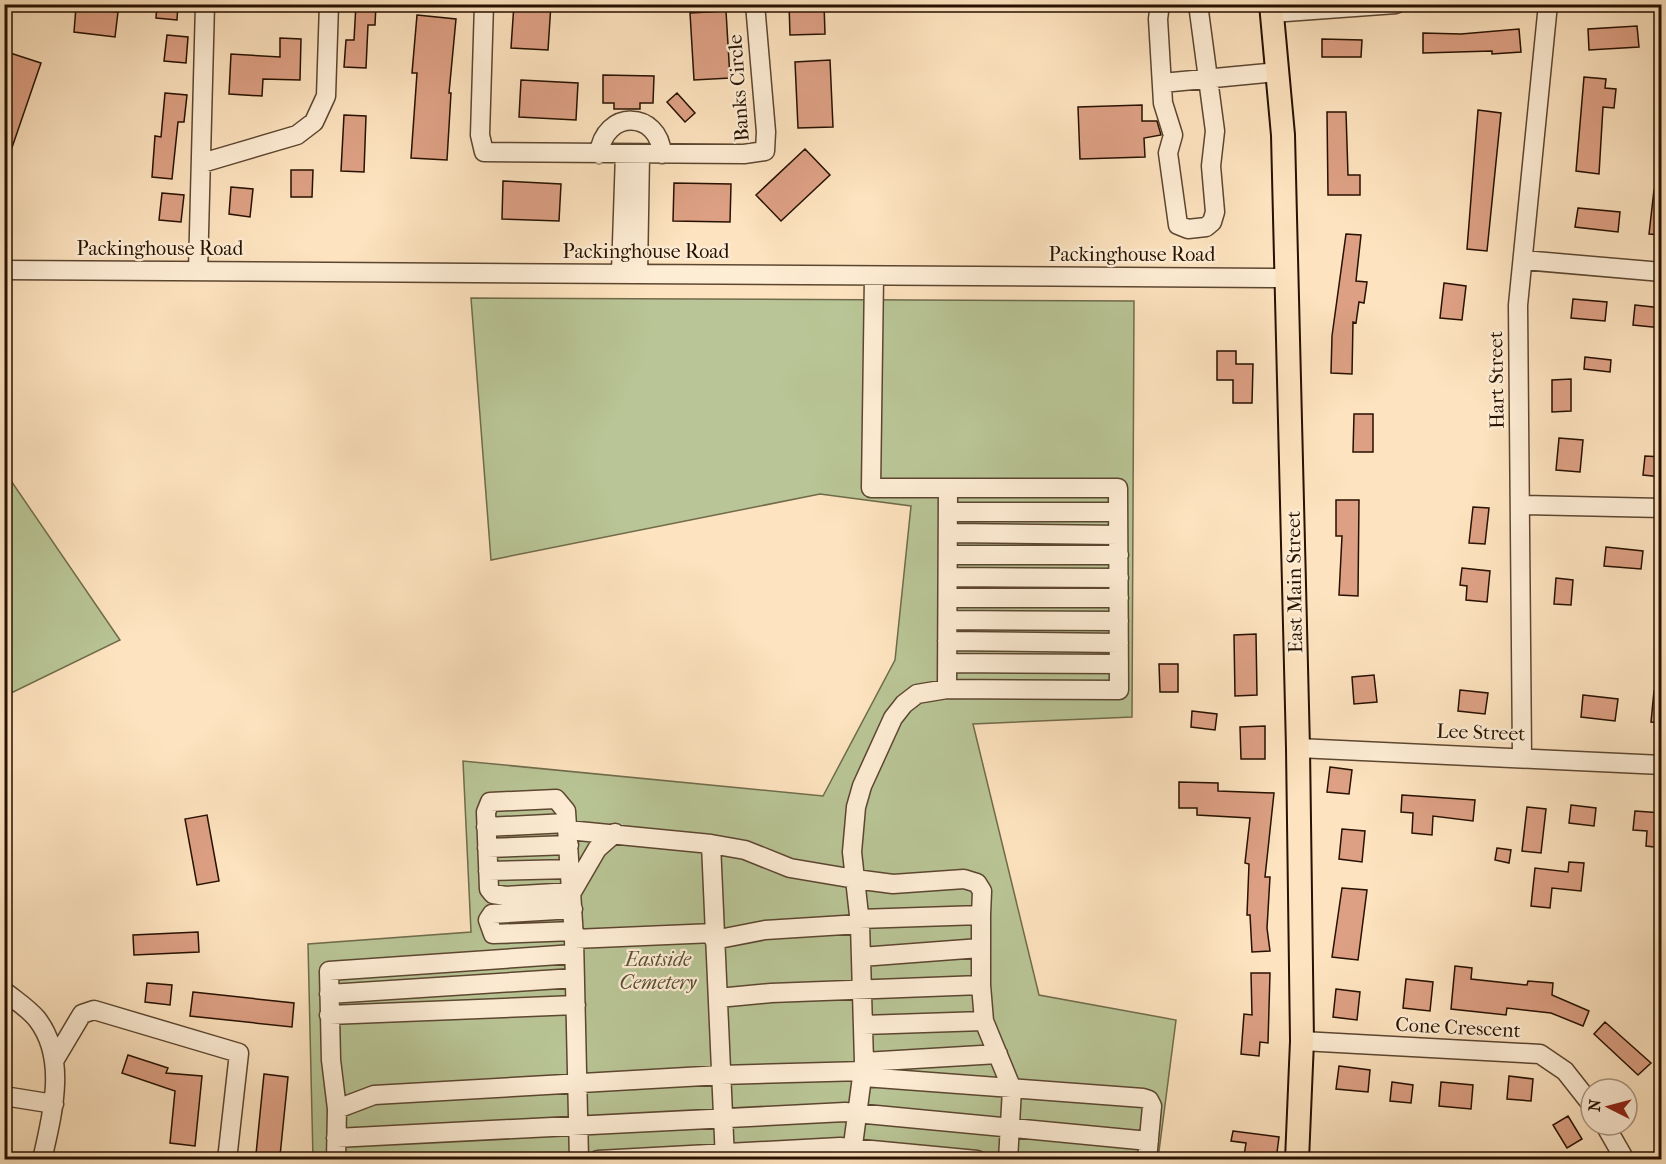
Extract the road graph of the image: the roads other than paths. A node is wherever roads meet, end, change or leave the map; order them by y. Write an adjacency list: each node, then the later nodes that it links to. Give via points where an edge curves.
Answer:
1 (205, 4): 16 (street)
2 (329, 4): 16 (street, via 326,96 314,122 297,135)
3 (484, 4): 13 (street, Banks Circle, via 480,135 484,152)
4 (755, 4): 15 (street, Banks Circle, via 765,152)
5 (1160, 4): 12 (street)
6 (1198, 4): 11 (street)
7 (1396, 4): 9 (street)
8 (1548, 4): 17 (street, Hart Street)
9 (1272, 9): 10 (main road, East Main Street)
10 (1277, 72): 11 (street); 23 (main road, East Main Street)
11 (1206, 79): 12 (street); 12 (street, via 1215,131 1211,166 1215,212 1206,227 1188,229 1178,225 1168,153 1173,135 1163,104)
12 (1162, 83)
13 (599, 154): 14 (street, Banks Circle); 15 (street, via 610,129 617,123 636,121 645,123 658,136)
14 (633, 154): 15 (street, Banks Circle); 21 (street)
15 (662, 154)
16 (202, 163): 19 (street)
17 (1523, 260): 20 (street); 25 (street, Hart Street, via 1517,367)
18 (4, 270): 19 (street, Packinghouse Road)
19 (198, 271): 21 (street, Packinghouse Road)
20 (1662, 272)
21 (630, 273): 22 (street, Packinghouse Road)
22 (874, 276): 23 (street, Packinghouse Road); 24 (street, via 871,488)
23 (1287, 278): 44 (main road, East Main Street)
24 (948, 488): 27 (street); 28 (street, via 1118,488)
25 (1521, 505): 26 (street); 45 (street, Hart Street)
26 (1662, 508)
27 (948, 512): 28 (street); 29 (street)
28 (1118, 512): 30 (street)
29 (948, 533): 30 (street); 31 (street)
30 (1119, 535): 32 (street)
31 (948, 555): 32 (street); 33 (street)
32 (1119, 555): 34 (street)
33 (948, 577): 34 (street); 35 (street)
34 (1119, 578): 36 (street)
35 (948, 598): 36 (street); 37 (street)
36 (1119, 598): 38 (street)
37 (948, 620): 38 (street); 39 (street)
38 (1119, 621): 40 (street)
39 (947, 641): 40 (street); 41 (street)
40 (1119, 643): 42 (street)
41 (948, 663): 42 (street); 43 (street)
42 (1119, 664): 43 (street, via 1119,690)
43 (947, 689): 54 (street, via 917,694 892,718 856,807 852,852)
44 (1298, 747): 45 (street, Lee Street); 72 (main road, East Main Street)
45 (1522, 757): 46 (street, Lee Street)
46 (1662, 765)
47 (486, 827): 48 (street); 48 (street, via 490,802 556,799 566,811); 51 (street)
48 (568, 833): 49 (street); 51 (street); 52 (street)
49 (615, 833): 50 (street); 55 (street, via 597,849)
50 (711, 844): 54 (street, via 745,850 790,868); 58 (street)
51 (487, 848): 53 (street)
52 (571, 869): 53 (street); 55 (street)
53 (488, 872): 55 (street, via 493,894)
54 (855, 879): 56 (street, via 893,884 964,879 977,883 982,891); 57 (street)
55 (573, 900): 59 (street); 59 (street, via 492,914 488,920 493,934)
56 (981, 915): 57 (street); 60 (street)
57 (860, 922): 58 (street); 61 (street)
58 (714, 937): 59 (street); 67 (street)
59 (574, 941): 62 (street); 66 (street, via 329,971)
60 (980, 948): 61 (street); 63 (street)
61 (861, 957): 64 (street)
62 (575, 978): 66 (street); 68 (street)
63 (981, 985): 64 (street); 70 (street)
64 (862, 989): 67 (street); 71 (street)
65 (4, 991): 74 (street, via 36,1019)
66 (329, 994): 69 (street)
67 (718, 998): 76 (street)
68 (576, 1005): 69 (street); 77 (street)
69 (329, 1015): 82 (street)
70 (984, 1021): 71 (street); 73 (street)
71 (863, 1025): 75 (street)
72 (1302, 1041): 79 (street, Cone Crescent, via 1540,1054 1565,1071); 100 (main road, East Main Street)
73 (998, 1054): 75 (street); 78 (street)
74 (54, 1061): 81 (street); 93 (street, via 82,1014 94,1010 239,1053)
75 (864, 1070): 76 (street); 78 (street); 83 (street)
76 (721, 1075): 77 (street); 84 (street)
77 (579, 1083): 82 (street, via 374,1095); 85 (street)
78 (1012, 1089): 86 (street); 89 (street, via 1149,1100)
79 (1579, 1089)
80 (4, 1096): 81 (street)
81 (54, 1104): 92 (street)
82 (337, 1109): 87 (street)
83 (858, 1113): 84 (street); 86 (street); 90 (street)
84 (723, 1118): 85 (street); 91 (street)
85 (579, 1125): 87 (street); 95 (street)
86 (1011, 1128): 89 (street); 98 (street)
87 (336, 1137): 94 (street)
88 (1612, 1137): 101 (street)
89 (1149, 1141): 99 (street)
90 (852, 1154): 91 (street); 97 (street)
91 (725, 1156): 96 (street)
92 (42, 1160)
93 (228, 1160)
94 (336, 1160)
95 (579, 1160)
96 (598, 1160)
97 (977, 1160)
98 (1008, 1160)
99 (1147, 1160)
100 (1297, 1160)
101 (1625, 1160)

